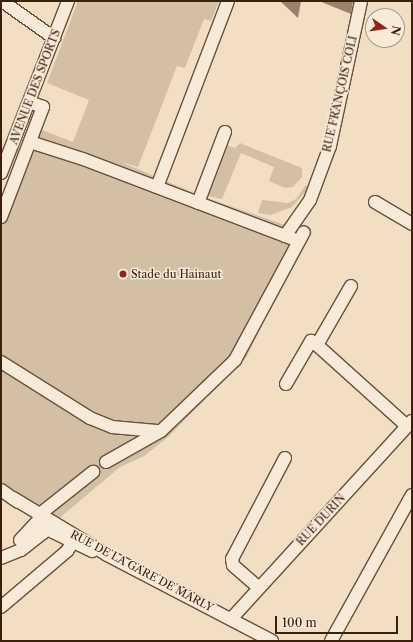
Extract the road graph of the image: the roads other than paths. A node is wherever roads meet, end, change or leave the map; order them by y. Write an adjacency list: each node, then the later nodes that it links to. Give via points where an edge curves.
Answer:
1 (2, 1): 5 (street)
2 (68, 1): 5 (street, AVENUE DES SPORTS)
3 (228, 1): 10 (street)
4 (361, 1): 15 (street, RUE FRANÇOIS COLI, via 330,146 310,200)
5 (54, 38): 6 (street, AVENUE DES SPORTS)
6 (29, 102): 8 (street, via 43,107); 9 (street, AVENUE DES SPORTS)
7 (225, 132): 12 (street)
8 (30, 142): 10 (street); 13 (street)
9 (1, 173)
10 (157, 187): 12 (street)
11 (376, 202): 14 (street)
12 (198, 203): 15 (street)
13 (1, 217)
14 (412, 224)
15 (288, 231): 21 (street, via 302,236 240,353)
16 (351, 286): 17 (street)
17 (318, 345): 19 (street, via 311,341); 20 (street)
18 (1, 362): 21 (street, via 90,418 112,427 145,432)
19 (286, 384)
20 (410, 424): 30 (street, RUE DURIN)
21 (161, 431): 23 (street)
22 (285, 458): 30 (street, via 232,559 233,565)
23 (106, 462)
24 (92, 472): 27 (street)
25 (1, 490): 27 (street, RUE DE LA GARE DE MARLY)
26 (412, 495): 34 (street)
27 (43, 520): 28 (street, RUE DE LA GARE DE MARLY); 29 (street, via 21,550)
28 (74, 540): 31 (street); 32 (street, RUE DE LA GARE DE MARLY)
29 (1, 558)
30 (258, 588): 32 (street, RUE DURIN)
31 (2, 603)
32 (231, 619): 33 (street, RUE DE LA GARE DE MARLY)
33 (272, 641)
34 (331, 641)

